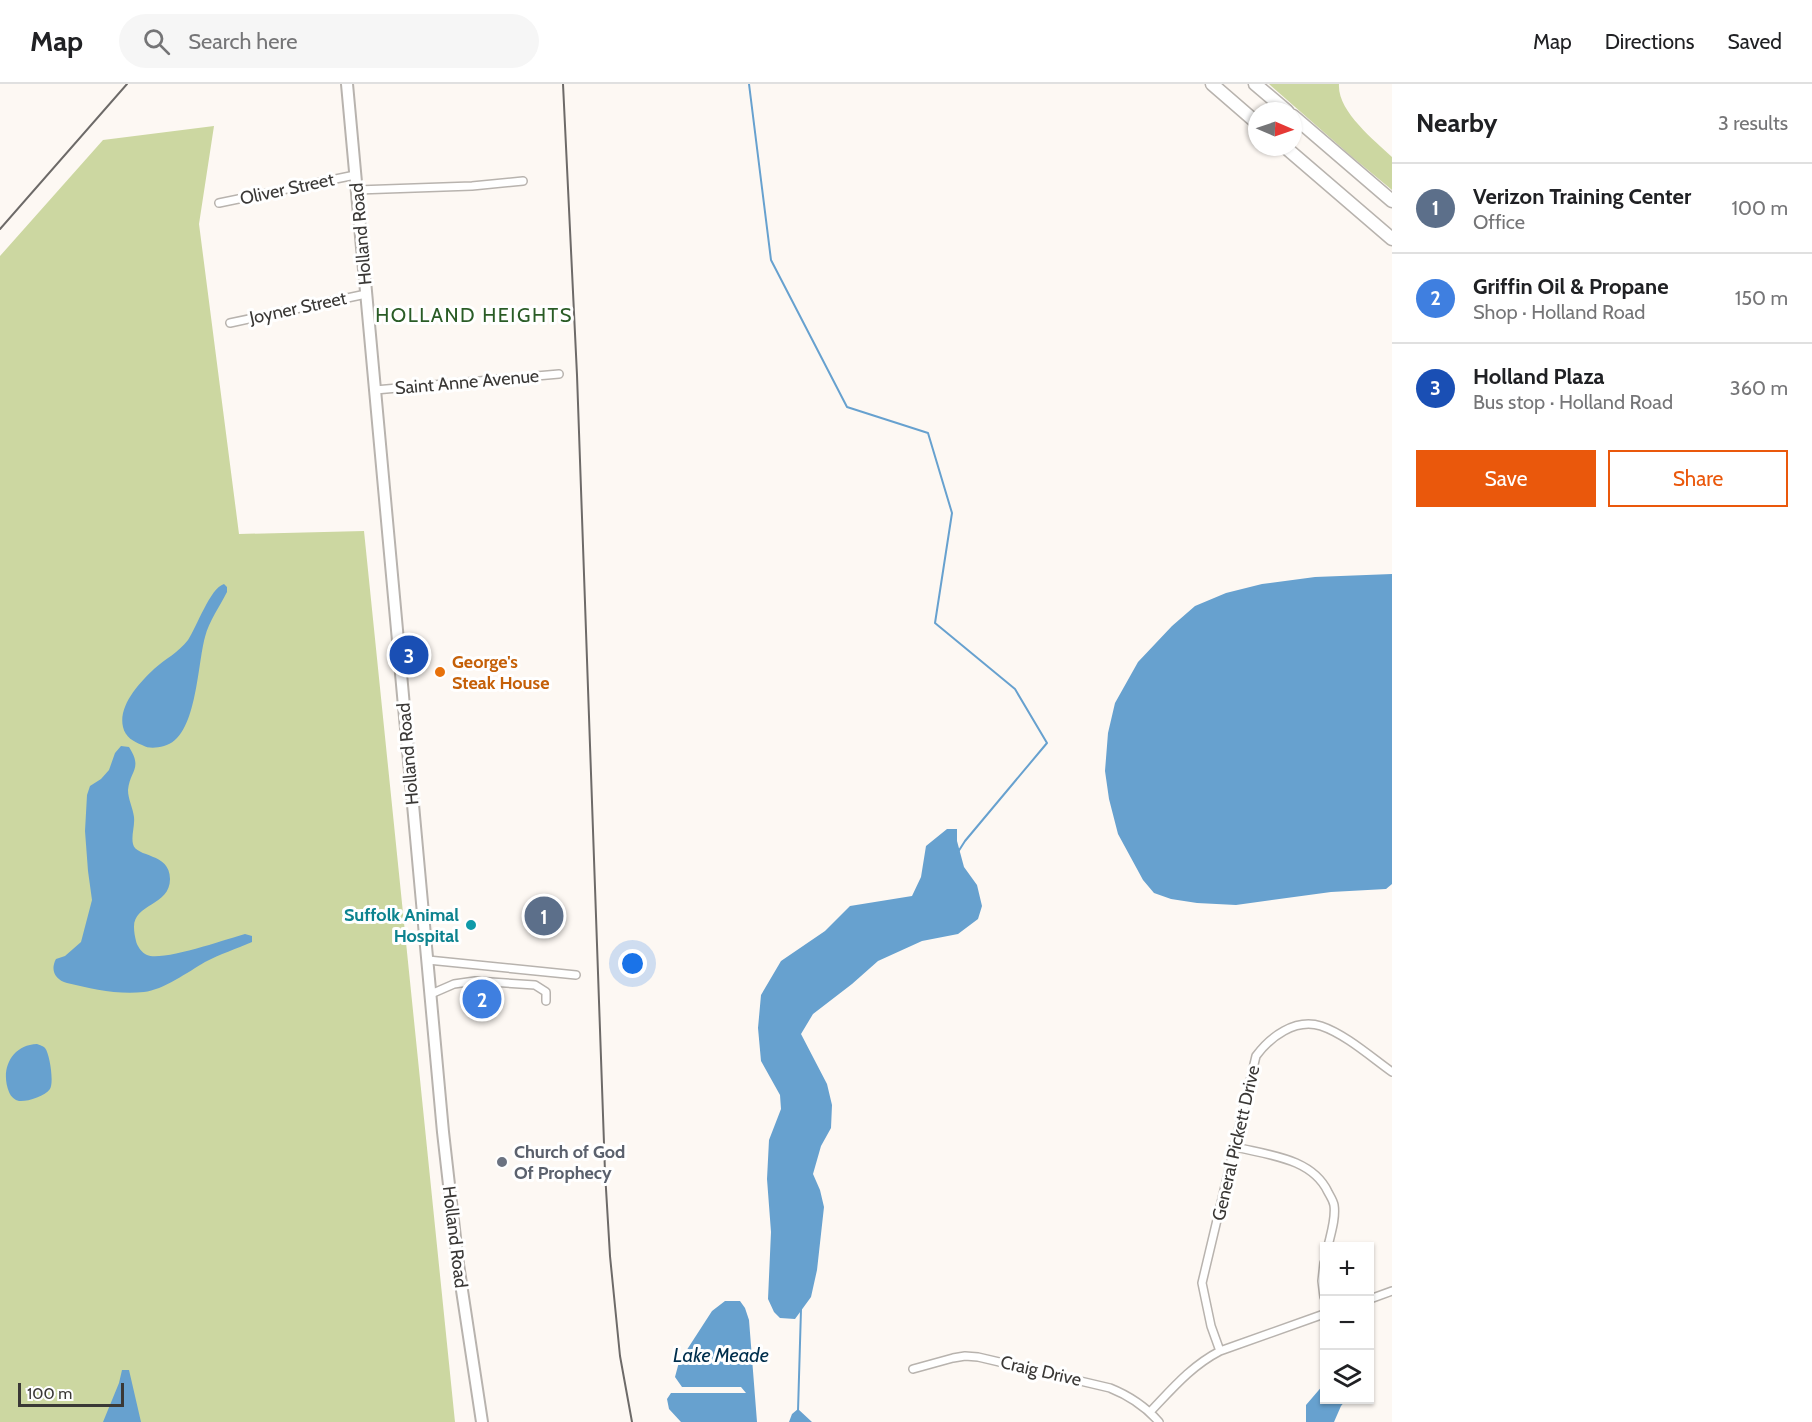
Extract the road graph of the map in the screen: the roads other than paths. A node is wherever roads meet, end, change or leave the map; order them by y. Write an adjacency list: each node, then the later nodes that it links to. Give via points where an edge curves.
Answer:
1 (347, 84): 8 (main road, Holland Road)
2 (1212, 84): 5 (highway)
3 (1255, 84): 4 (highway)
4 (1276, 102)
5 (1248, 115)
6 (1302, 124): 11 (highway)
7 (1295, 156): 13 (highway)
8 (355, 175): 10 (main road, Holland Road); 12 (street, Oliver Street)
9 (523, 182): 10 (street)
10 (357, 190): 14 (main road, Holland Road)
11 (1392, 201)
12 (219, 204)
13 (1392, 239)
14 (366, 294): 15 (street, Joyner Street); 17 (main road, Holland Road)
15 (230, 323)
16 (559, 374): 17 (street, Saint Anne Avenue)
17 (375, 390): 18 (main road, Holland Road)
18 (428, 960): 19 (street); 20 (main road, Holland Road)
19 (576, 975)
20 (431, 994): 21 (street, via 468,981 500,982 539,987 546,992); 31 (main road, Holland Road, via 451,1214)
21 (546, 1001)
22 (1392, 1072): 23 (street, General Pickett Drive, via 1335,1032 1318,1025 1278,1033 1256,1056)
23 (1235, 1147): 24 (street, via 1303,1165 1323,1180 1334,1203); 28 (street, General Pickett Drive, via 1202,1283 1210,1326)
24 (1329, 1242)
25 (1392, 1291): 26 (street)
26 (1374, 1298)
27 (1320, 1315): 28 (street)
28 (1220, 1351): 30 (street, via 1187,1373)
29 (913, 1369): 30 (street, Craig Drive, via 965,1356 990,1359 1110,1388)
30 (1150, 1412): 32 (street, Craig Drive)
31 (483, 1422)
32 (1159, 1422)

